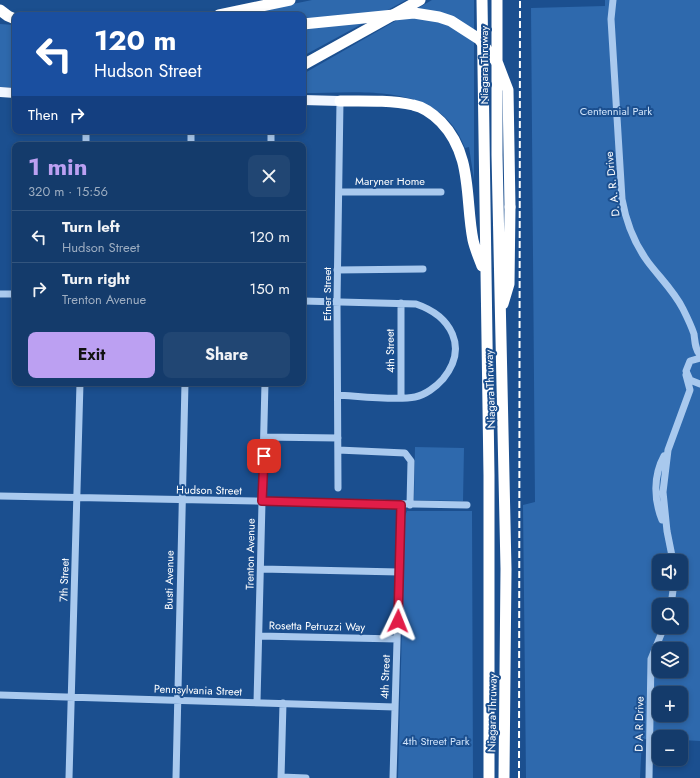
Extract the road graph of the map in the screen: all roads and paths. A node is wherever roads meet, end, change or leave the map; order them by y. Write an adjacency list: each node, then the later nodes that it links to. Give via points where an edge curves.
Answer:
1 (290, 0): 7 (highway)
2 (420, 0): 12 (highway)
3 (482, 0): 21 (highway, Niagara Thruway)
4 (496, 0): 27 (highway, Niagara Thruway)
5 (613, 0): 28 (street, D. A. R. Drive, via 622,199 626,218 639,248 683,308)
6 (0, 10): 8 (highway)
7 (233, 12)
8 (12, 18)
9 (12, 20): 10 (highway)
10 (0, 22)
11 (306, 24): 27 (highway, bridge, via 414,13 439,17 451,21 479,39 498,64 508,90 510,207 509,284)
12 (306, 63)
13 (0, 92): 14 (main road)
14 (12, 93)
15 (306, 100): 16 (main road)
16 (340, 101): 17 (street, Efner Street); 21 (highway, via 414,105 431,113 444,126 456,143 463,162 474,240)
17 (339, 192): 18 (street, Maryner Home); 20 (street, Efner Street)
18 (441, 192)
19 (423, 269): 20 (street)
20 (338, 270): 25 (street, Efner Street)
21 (485, 277): 68 (highway, Niagara Thruway, via 489,475)
22 (0, 294): 23 (street)
23 (12, 294)
24 (306, 301): 25 (street)
25 (337, 302): 26 (street); 37 (street, Efner Street)
26 (403, 303): 39 (street, 4th Street); 39 (street, via 429,309 443,319 453,335 455,354 447,374 432,389 414,398)
27 (501, 312): 69 (highway, Niagara Thruway, via 506,569)
28 (696, 347): 29 (street, D. A. R. Drive); 31 (street)
29 (700, 355)
30 (700, 358): 31 (street, via 693,359)
31 (688, 364): 32 (street)
32 (686, 375): 33 (street); 38 (street, via 690,386)
33 (700, 385): 38 (street)
34 (80, 386): 45 (street, 7th Street)
35 (185, 386): 46 (street, Busti Avenue)
36 (266, 386): 40 (street, Trenton Avenue)
37 (338, 395): 39 (street); 41 (street, Efner Street)
38 (689, 396): 51 (street, via 668,450 663,492)
39 (401, 398)
40 (264, 437): 41 (street); 47 (street, Trenton Avenue)
41 (338, 438): 42 (street, Efner Street)
42 (338, 450): 43 (street, Efner Street); 49 (street, via 405,453 411,461)
43 (338, 488)
44 (0, 496): 45 (street, Hudson Street)
45 (78, 498): 46 (street, Hudson Street); 58 (street, 7th Street)
46 (182, 500): 47 (street, Hudson Street); 59 (street, Busti Avenue)
47 (262, 501): 48 (street, Hudson Street); 52 (street, Trenton Avenue)
48 (401, 505): 49 (street, Hudson Street); 53 (street, 4th Street)
49 (410, 505): 50 (street, Hudson Street)
50 (467, 505)
51 (672, 554)
52 (260, 569): 53 (street); 55 (street, Trenton Avenue)
53 (399, 572): 56 (street, 4th Street)
54 (661, 634): 70 (street, D A R Drive, via 651,659)
55 (260, 636): 56 (street, Rosetta Petruzzi Way); 60 (street, Trenton Avenue)
56 (397, 639): 62 (street, 4th Street)
57 (0, 695): 58 (street, Pennsylvania Street)
58 (70, 697): 59 (street, Pennsylvania Street); 63 (street, 7th Street)
59 (178, 700): 60 (street, Pennsylvania Street); 64 (street, Busti Avenue)
60 (257, 702): 61 (street, Pennsylvania Street)
61 (283, 703): 62 (street, Pennsylvania Street); 65 (street)
62 (395, 707): 67 (street, 4th Street)
63 (69, 778)
64 (176, 778)
65 (281, 778): 66 (street)
66 (306, 778)
67 (393, 778)
68 (489, 778)
69 (504, 778)
70 (648, 778)

